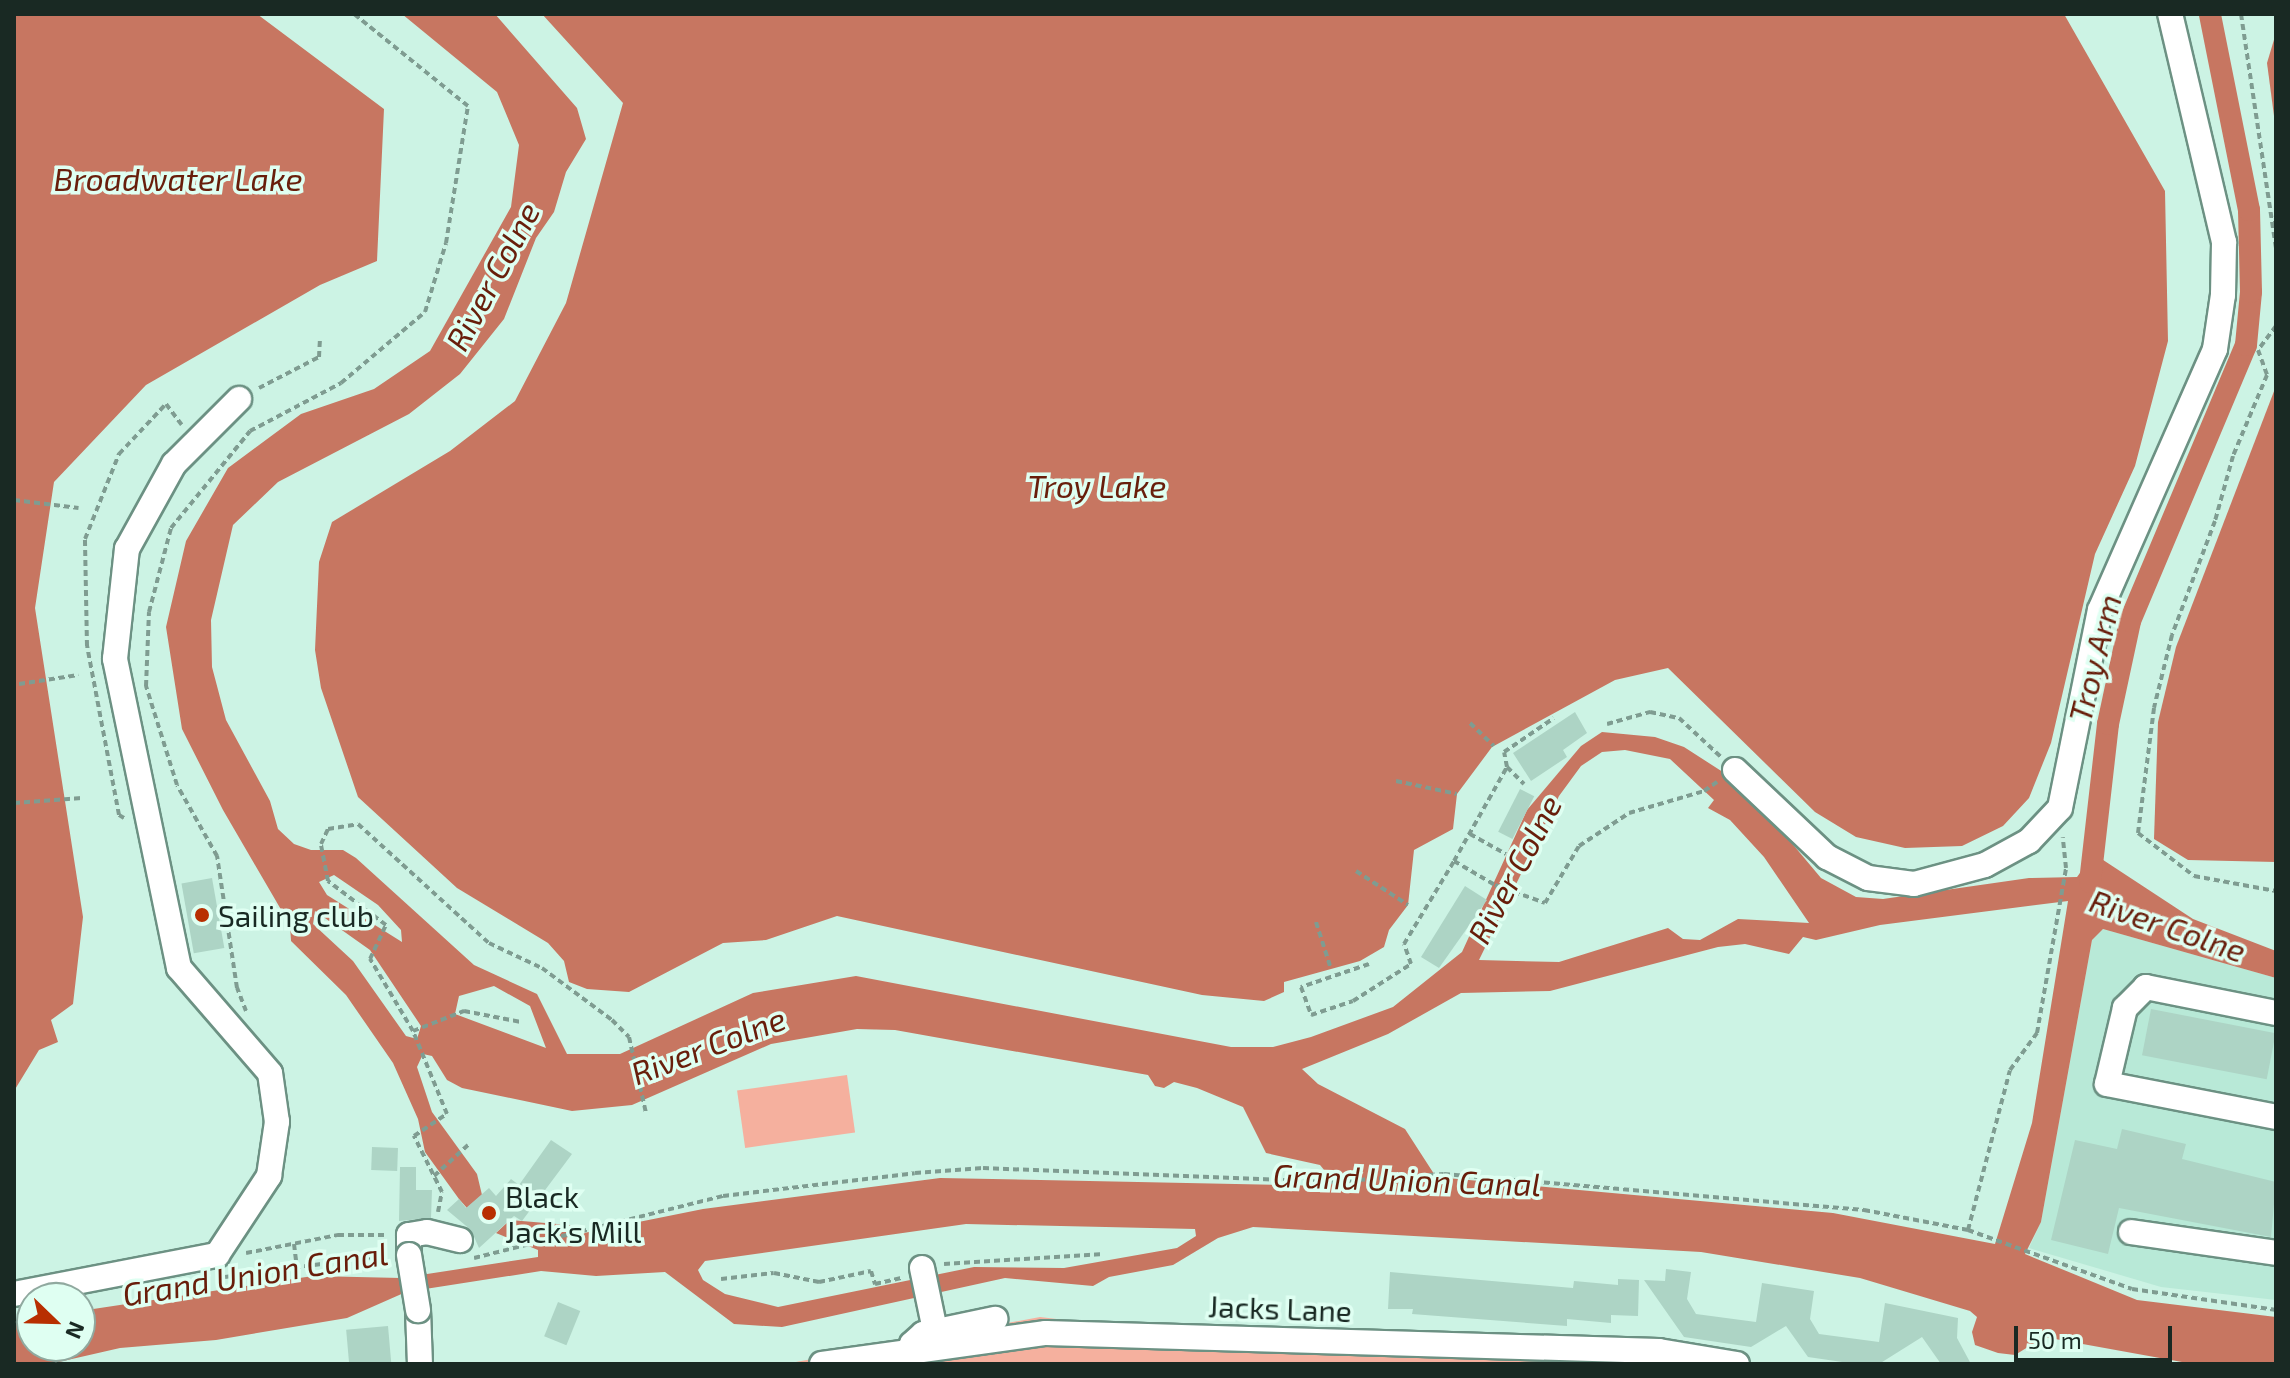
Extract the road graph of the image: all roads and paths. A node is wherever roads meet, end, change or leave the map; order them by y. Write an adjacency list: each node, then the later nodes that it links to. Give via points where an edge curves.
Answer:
1 (354, 14): 35 (path, via 468,106 446,243 425,312 341,383 250,431 171,528 149,612 146,686 177,785 217,856 237,988)
2 (2170, 14): 17 (street, via 2224,242 2223,295 2215,349 2100,610 2060,808 2029,841 1985,865 1914,884 1868,878 1827,857)
3 (2241, 14): 4 (path)
4 (2276, 247)
5 (2276, 326): 29 (path, via 2258,350 2267,375 2233,456 2172,635 2154,708 2138,833 2194,876)
6 (320, 337): 7 (path, via 319,357)
7 (239, 399): 50 (street, via 174,464 127,549 115,659 179,968 270,1073 277,1122 269,1176)
8 (14, 500): 9 (path)
9 (79, 508)
10 (78, 675): 11 (path)
11 (19, 684)
12 (1554, 718): 16 (path, via 1504,752)
13 (1470, 723): 15 (path)
14 (1607, 724): 17 (path, via 1650,712 1679,718)
15 (1494, 746)
16 (1507, 767): 19 (path); 24 (path)
17 (1735, 770)
18 (1396, 781): 21 (path)
19 (1524, 784)
20 (1704, 791): 26 (path, via 1629,813 1579,846 1545,903 1495,885)
21 (1457, 794)
22 (82, 798): 23 (path)
23 (14, 803)
24 (1470, 834): 25 (path); 26 (path)
25 (1506, 854)
26 (1454, 861): 32 (path, via 1404,944 1411,964 1353,1001 1311,1015 1301,987)
27 (2066, 868): 42 (path, via 2037,1033 2010,1070)
28 (1356, 871): 30 (path)
29 (2276, 891)
30 (1408, 905)
31 (1316, 922): 33 (path)
32 (1369, 964)
33 (1331, 969)
34 (2276, 1013): 39 (street, via 2146,987 2125,1008 2107,1084)
35 (248, 1016)
36 (521, 1022): 37 (path, via 464,1011)
37 (414, 1032): 38 (path, via 370,959 386,925 328,881 321,844 328,829 358,824 489,943 542,968 629,1037); 41 (path, via 447,1114 414,1136)
38 (646, 1113)
39 (2276, 1117)
40 (465, 1147): 41 (path)
41 (436, 1174): 44 (path, via 442,1192)
42 (1968, 1230): 46 (path, via 1864,1210 1444,1174 1329,1182 983,1168 723,1196 580,1229 528,1247); 55 (path, via 2132,1289)
43 (2131, 1232): 47 (street)
44 (417, 1241): 45 (path, via 338,1235); 46 (street); 59 (street, bridge)
45 (294, 1244): 50 (path); 51 (path)
46 (465, 1249)
47 (2276, 1253)
48 (1104, 1254): 52 (path)
49 (372, 1257): 51 (path)
50 (215, 1267): 51 (path); 54 (street)
51 (297, 1267)
52 (924, 1273): 53 (path, via 875,1284 871,1271 819,1282 774,1273); 57 (street)
53 (721, 1279)
54 (14, 1294)
55 (2276, 1310)
56 (995, 1319): 57 (street)
57 (935, 1330): 58 (street, via 912,1344)
58 (912, 1354): 60 (street, Jacks Lane); 61 (street, Jacks Lane, via 1046,1333 1659,1351)
59 (420, 1364)
60 (822, 1364)
61 (1737, 1364)

